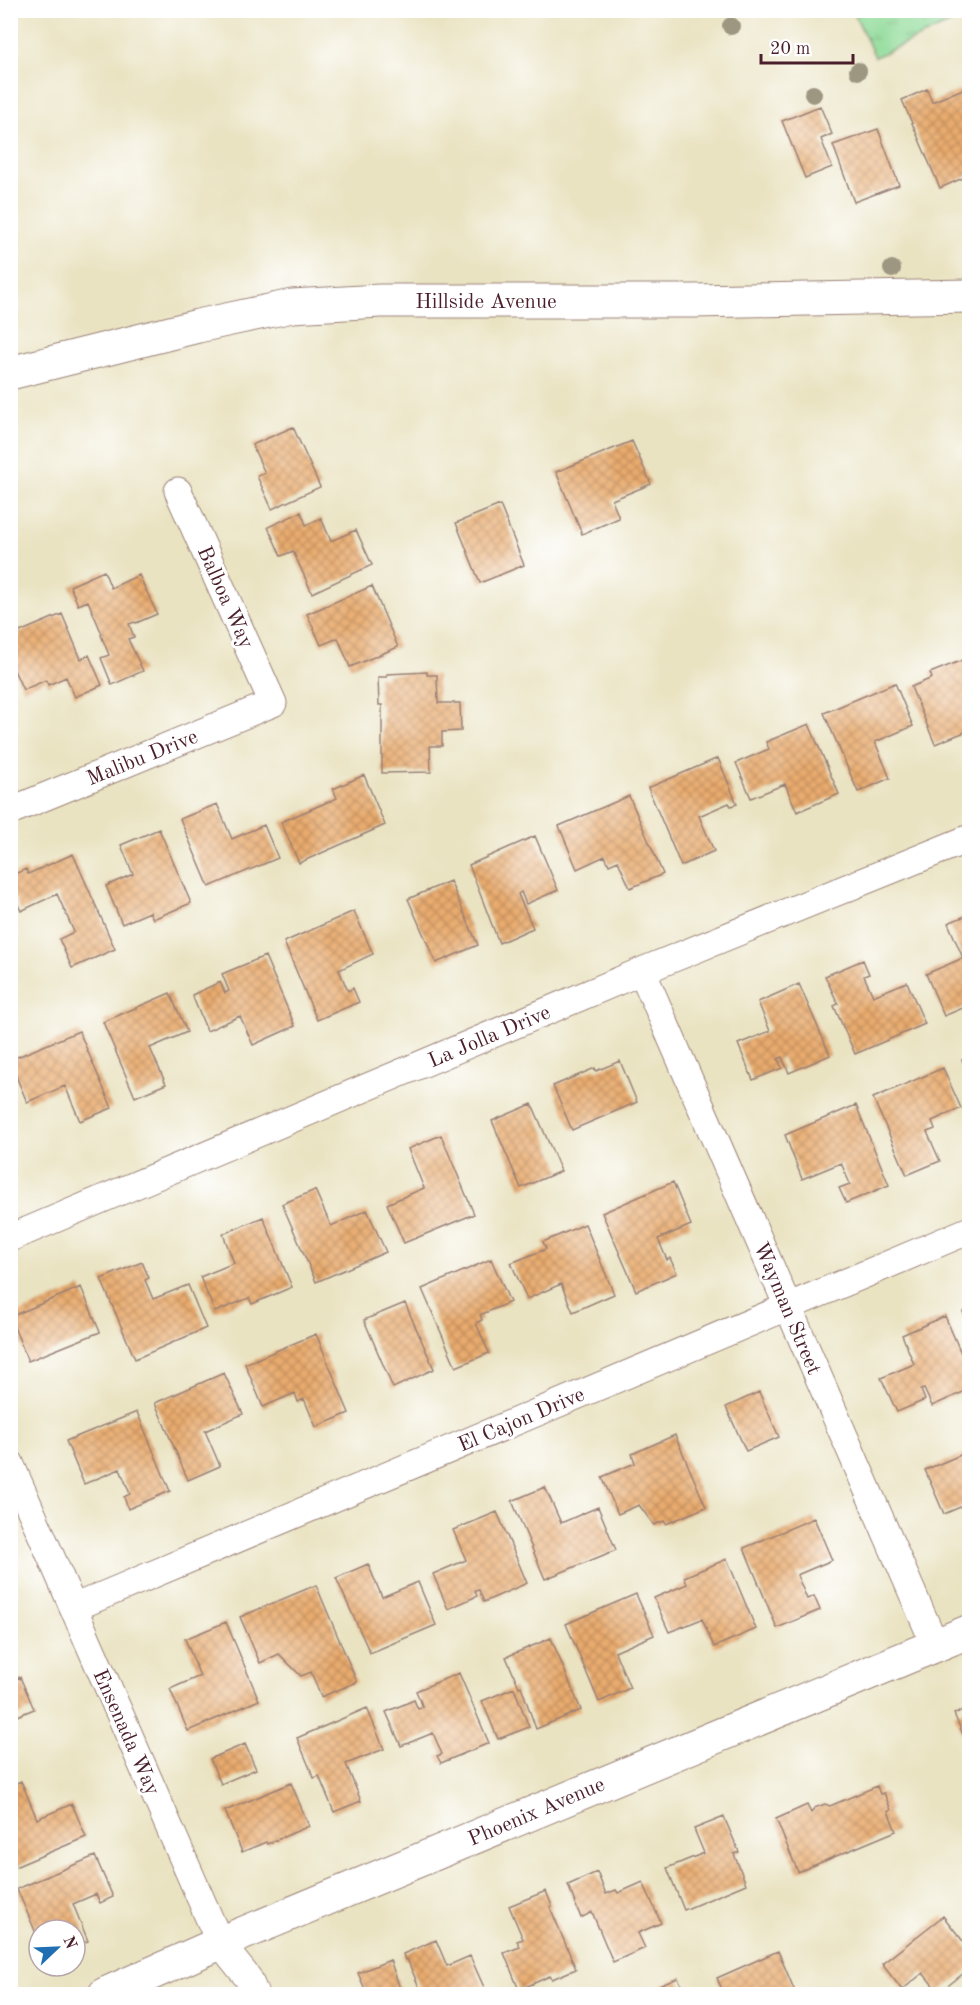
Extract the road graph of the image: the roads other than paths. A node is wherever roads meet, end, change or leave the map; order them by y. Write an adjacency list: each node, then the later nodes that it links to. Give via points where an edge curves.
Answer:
1 (969, 296): 2 (street, Hillside Avenue, via 380,301 292,306)
2 (10, 373)
3 (178, 491): 4 (street, Balboa Way)
4 (273, 703): 5 (street, Malibu Drive)
5 (10, 812)
6 (969, 838): 7 (street, La Jolla Drive)
7 (642, 971): 9 (street, La Jolla Drive); 10 (street, Wayman Street)
8 (969, 1230): 10 (street, El Cajon Drive)
9 (10, 1238)
10 (787, 1307): 12 (street, El Cajon Drive); 14 (street, Wayman Street)
11 (10, 1462): 12 (street, Ensenada Way)
12 (73, 1608): 15 (street, Ensenada Way)
13 (969, 1631): 14 (street, Phoenix Avenue)
14 (935, 1645): 15 (street, Phoenix Avenue)
15 (220, 1943): 16 (street, Phoenix Avenue); 17 (street, Ensenada Way, via 248,1978)
16 (105, 1995)
17 (255, 1995)

